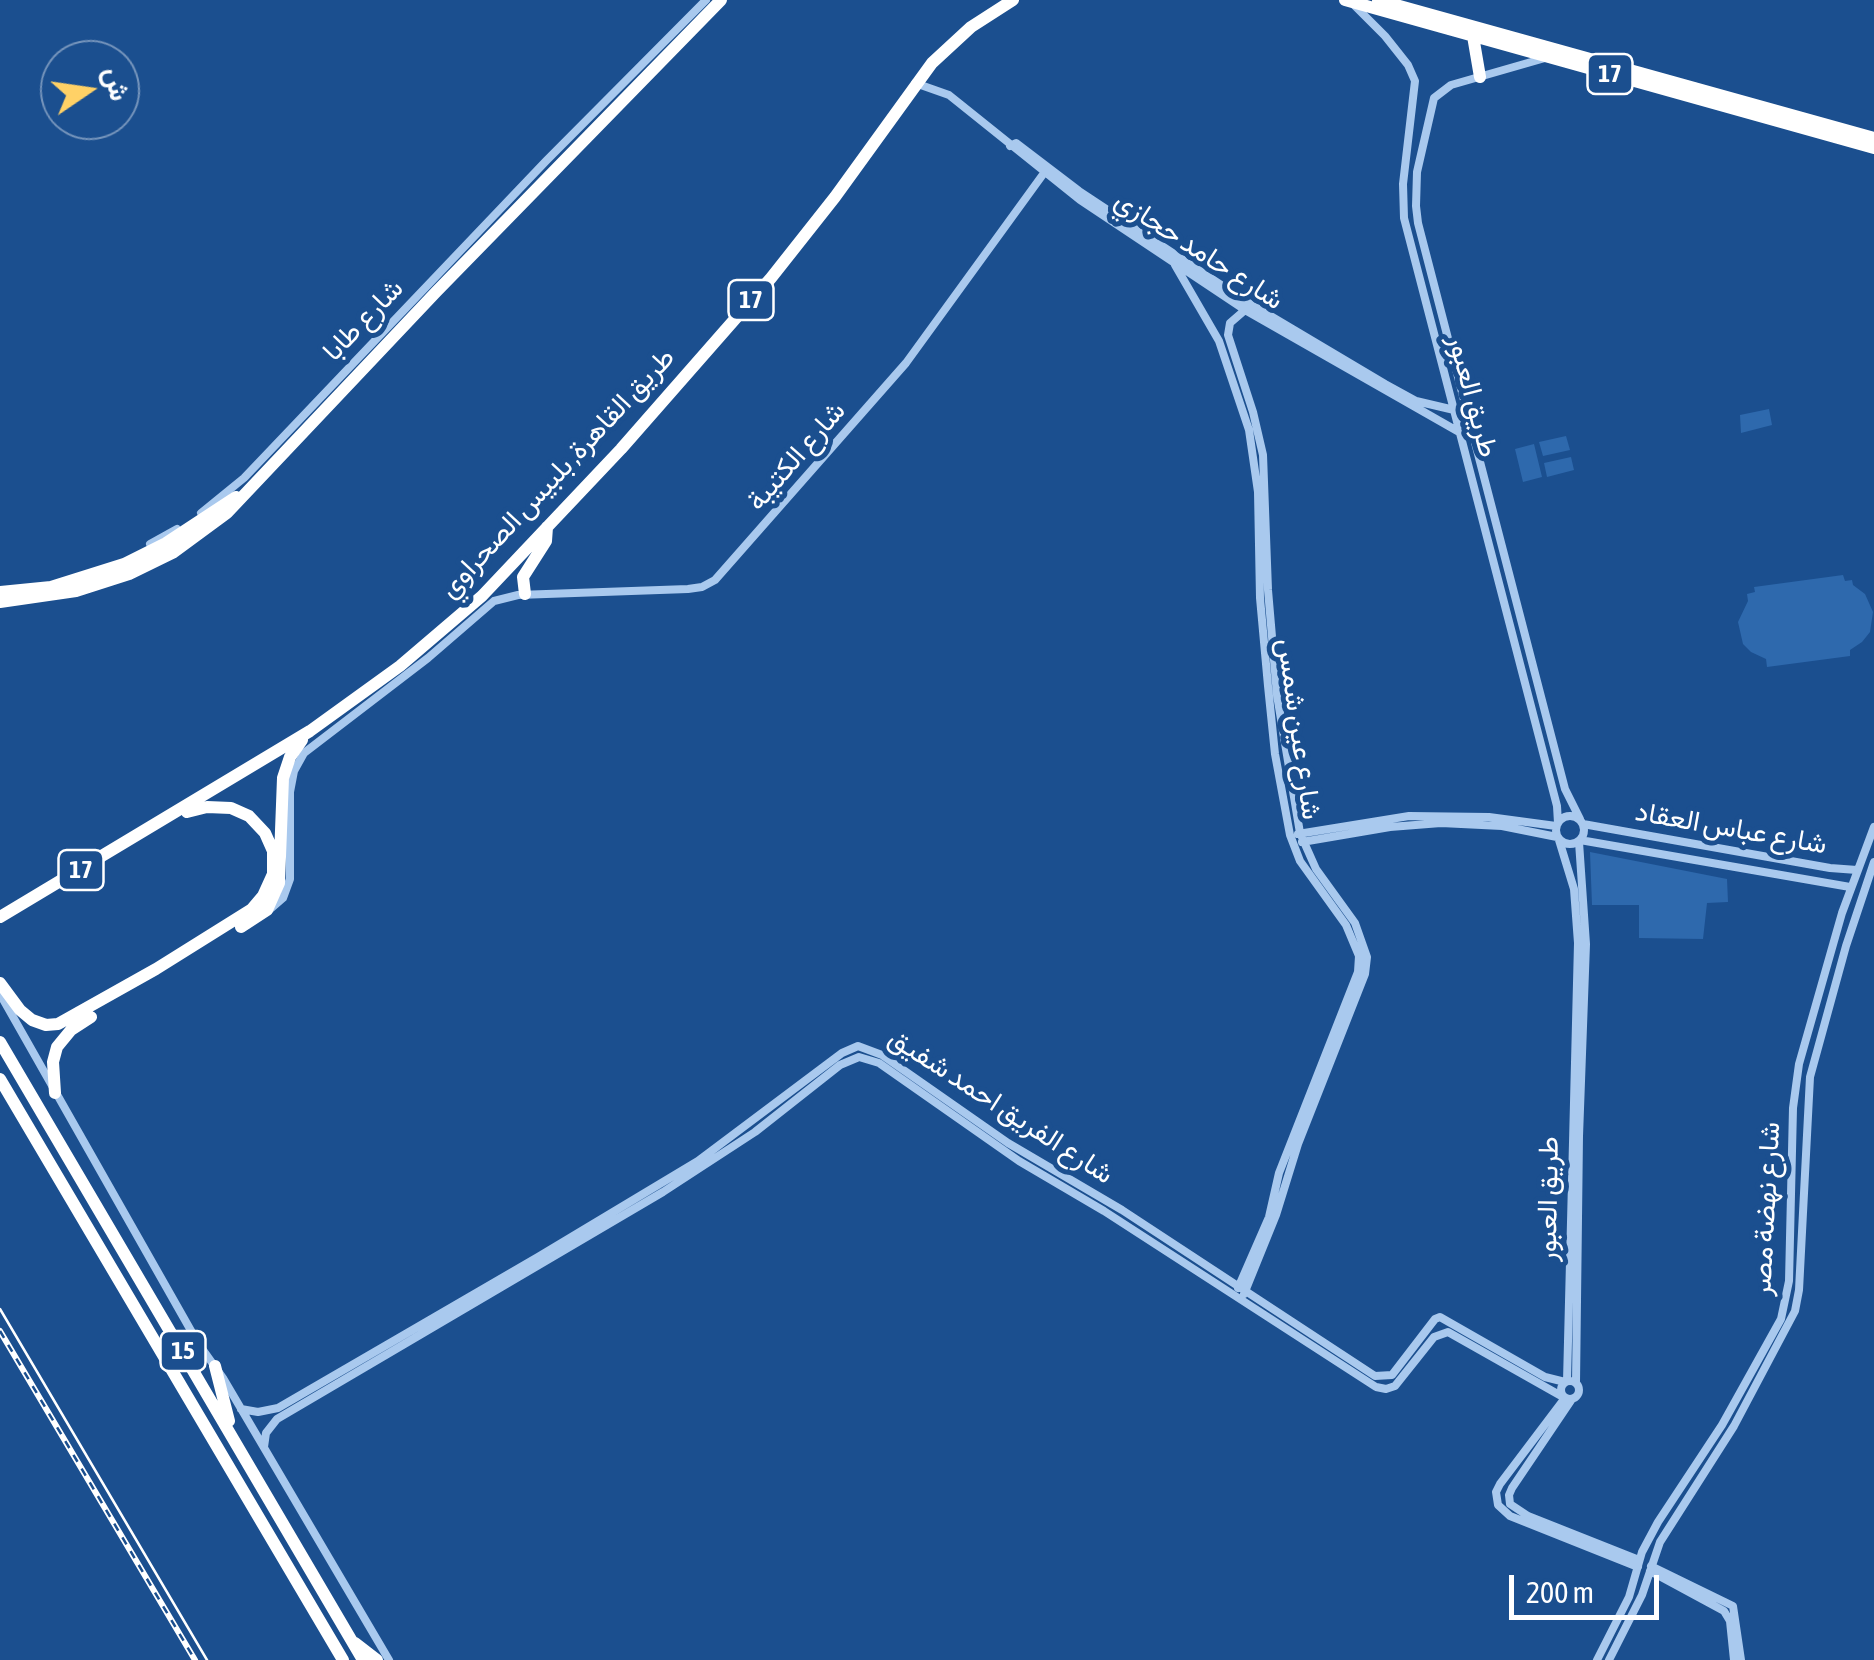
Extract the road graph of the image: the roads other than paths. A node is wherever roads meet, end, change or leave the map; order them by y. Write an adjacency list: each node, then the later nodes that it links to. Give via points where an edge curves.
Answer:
1 (706, 0): 6 (street, شارع طابا)
2 (721, 0): 7 (highway)
3 (1013, 0): 11 (highway, طريق القاهرة, بلبيس الصحراوي / 17, via 971,27)
4 (1346, 0): 8 (highway, 17); 12 (street, طريق العبور, via 1374,22 1408,65)
5 (1378, 0): 14 (highway, 17)
6 (690, 16): 7 (highway); 27 (street, شارع طابا)
7 (686, 36): 26 (highway, via 515,221)
8 (1473, 36): 9 (highway, 17); 10 (highway)
9 (1549, 57): 10 (street); 14 (highway, 17)
10 (1480, 77): 13 (street, via 1446,87)
11 (915, 84): 17 (street, شارع حامد حجازي, via 949,95); 29 (highway, طريق القاهرة, بلبيس الصحراوي / 17, via 796,248)
12 (1415, 98): 13 (street); 22 (street, طريق العبور, via 1404,218)
13 (1430, 102): 23 (street, طريق العبور, via 1417,172 1418,223)
14 (1726, 102): 15 (highway, 17)
15 (1745, 108): 16 (highway, 17); 18 (highway, 17)
16 (1874, 138)
17 (1013, 144): 19 (street, شارع حامد حجازي); 22 (street, شارع حامد حجازي, via 1247,302 1408,398)
18 (1874, 148)
19 (1044, 174): 20 (street, شارع حامد حجازي); 32 (street, شارع الكتيبة, via 906,364 715,580 695,589)
20 (1175, 264): 21 (street, شارع حامد حجازي); 39 (street, شارع عين شمس, via 1219,341 1249,430 1275,754)
21 (1245, 310): 25 (street, شارع حامد حجازي); 39 (street, شارع عين شمس, via 1230,322 1228,335 1263,456 1277,695)
22 (1453, 408): 23 (street, شارع حامد حجازي); 25 (street, طريق العبور)
23 (1467, 413): 24 (street, طريق العبور)
24 (1471, 428): 25 (street); 36 (street, طريق العبور, via 1565,789)
25 (1459, 432): 38 (street, طريق العبور, via 1558,808)
26 (286, 449): 27 (highway); 28 (highway)
27 (266, 455): 30 (street, شارع طابا, via 218,500 164,536)
28 (242, 494): 30 (highway, via 146,554); 33 (highway, via 200,534 129,574 66,593)
29 (547, 528): 32 (highway, via 524,578); 34 (highway, طريق القاهرة, بلبيس الصحراوي / 17, via 482,596)
30 (51, 584): 31 (highway)
31 (0, 590)
32 (526, 594): 47 (street, شارع الكتيبة, via 488,604 300,760 290,792 290,879 283,898)
33 (0, 602)
34 (310, 731): 35 (highway, طريق القاهرة, بلبيس الصحراوي / 17); 47 (highway, via 284,772 282,872)
35 (161, 822): 48 (highway, طريق القاهرة, بلبيس الصحراوي / 17); 49 (highway, via 213,806 250,816 274,858 260,900 58,1024 32,1020)
36 (1581, 822): 38 (street, via 1565,816); 40 (street); 41 (street, شارع عباس العقاد)
37 (1874, 827): 44 (street, شارع نهضة مصر)
38 (1558, 831): 39 (street, via 1475,816 1409,816); 40 (street, via 1566,844); 60 (street, طريق العبور, via 1574,889 1578,944)
39 (1296, 839): 58 (street, شارع عين شمس, via 1361,935 1367,966)
40 (1580, 841): 43 (street, شارع عباس العقاد); 60 (street, طريق العبور, via 1586,944)
41 (1741, 852): 43 (street); 44 (street, شارع عباس العقاد)
42 (1874, 862): 45 (street, شارع نهضة مصر)
43 (1738, 867): 46 (street, شارع عباس العقاد)
44 (1856, 870): 45 (street, شارع عباس العقاد); 46 (street, شارع نهضة مصر)
45 (1870, 873): 52 (street, شارع نهضة مصر)
46 (1850, 887): 51 (street, شارع نهضة مصر)
47 (264, 913): 57 (highway, via 72,1030 54,1054)
48 (0, 917)
49 (0, 983)
50 (0, 994): 57 (street)
51 (1817, 1006): 52 (street); 53 (street, شارع نهضة مصر)
52 (1829, 1010): 54 (street, شارع نهضة مصر)
53 (1813, 1020): 54 (street); 68 (street, شارع نهضة مصر, via 1794,1093 1781,1318 1722,1425 1670,1500)
54 (1826, 1024): 69 (street, شارع نهضة مصر, via 1808,1095 1795,1312)
55 (0, 1042): 64 (highway, 15)
56 (0, 1079): 71 (highway, 15)
57 (55, 1093): 59 (street)
58 (1240, 1293): 60 (street, شارع الفريق احمد شفيق, via 1381,1378 1392,1375 1440,1318 1544,1376); 61 (street, شارع الفريق احمد شفيق, via 1381,1388 1398,1384 1434,1337 1448,1332); 62 (street, شارع الفريق احمد شفيق, via 1122,1210 989,1135 882,1054 858,1046 752,1128)
59 (215, 1366): 63 (street); 64 (highway)
60 (1569, 1382): 61 (street, via 1560,1389); 61 (street, via 1579,1391)
61 (1567, 1398): 66 (street); 67 (street, via 1500,1484)
62 (295, 1403): 63 (street, شارع الفريق احمد شفيق); 65 (street, شارع الفريق احمد شفيق, via 266,1432)
63 (241, 1410): 65 (street)
64 (230, 1428): 70 (highway, 15)
65 (264, 1448): 74 (street)
66 (1508, 1499): 67 (street); 68 (street, via 1528,1516)
67 (1496, 1501): 68 (street, via 1510,1516)
68 (1639, 1564): 75 (street, شارع نهضة مصر)
69 (1650, 1569): 76 (street, شارع نهضة مصر); 77 (street, via 1724,1611)
70 (352, 1642): 72 (highway, 15); 73 (highway)
71 (344, 1660)
72 (363, 1660)
73 (377, 1660)
74 (389, 1660)
75 (1597, 1660)
76 (1608, 1660)
77 (1738, 1660)

